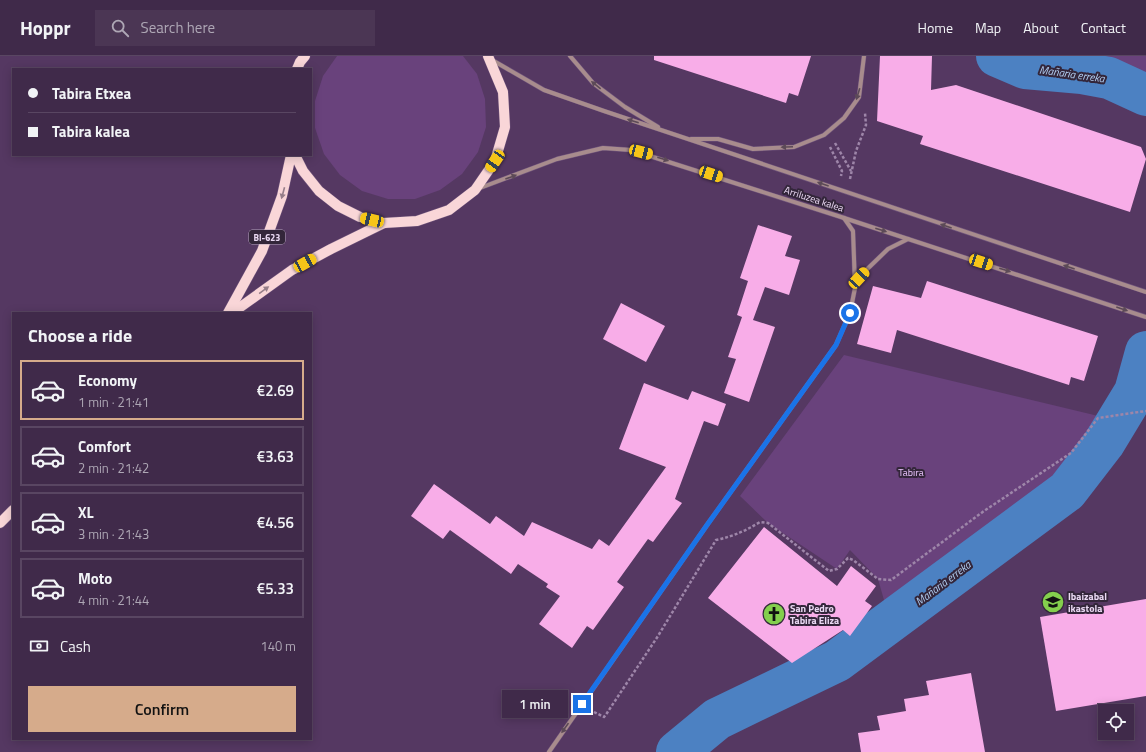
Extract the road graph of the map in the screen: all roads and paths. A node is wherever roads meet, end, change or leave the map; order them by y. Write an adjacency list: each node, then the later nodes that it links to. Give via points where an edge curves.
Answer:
1 (305, 56): 5 (main road)
2 (570, 56): 8 (street, one-way to 2, via 593,83)
3 (864, 56): 7 (street, one-way to 7, via 859,97 844,118)
4 (489, 58): 8 (street, Arriluzea kalea, one-way to 4, via 544,90); 13 (main road, via 503,92 505,127 495,161)
5 (298, 68)
6 (865, 109): 12 (path, via 866,125)
7 (828, 130): 9 (street, one-way to 9, via 824,135 794,147 753,149 718,139); 12 (path)
8 (663, 131): 9 (street, Arriluzea kalea)
9 (687, 139): 14 (street, Arriluzea kalea, one-way to 9)
10 (291, 156): 20 (main road, BI-623, one-way to 20, via 282,196 262,251)
11 (295, 156): 16 (main road, via 303,172 319,191 338,206 360,217)
12 (852, 171): 14 (path)
13 (475, 190): 15 (street, Arriluzea kalea, one-way to 15, via 557,160 603,148 630,150); 16 (main road, via 449,210 417,221)
14 (846, 192): 19 (street, Arriluzea kalea, one-way to 14)
15 (844, 218): 17 (street, Arriluzea kalea, one-way to 17); 18 (street, via 853,231)
16 (384, 223): 21 (main road, one-way to 16, via 292,270)
17 (908, 239): 18 (street, via 888,250 867,268); 22 (street, Arriluzea kalea, one-way to 22)
18 (855, 288): 26 (street, via 850,313 836,345)
19 (1146, 292)
20 (229, 312)
21 (233, 312)
22 (1146, 317)
23 (1146, 411): 26 (path, via 1098,418 1071,454 984,511 891,580 878,579 848,558 830,571 768,523 760,522 731,537 716,540 658,636 604,717)
24 (12, 511): 25 (main road)
25 (0, 523)
26 (582, 704): 27 (street, one-way to 27)
27 (548, 752)

